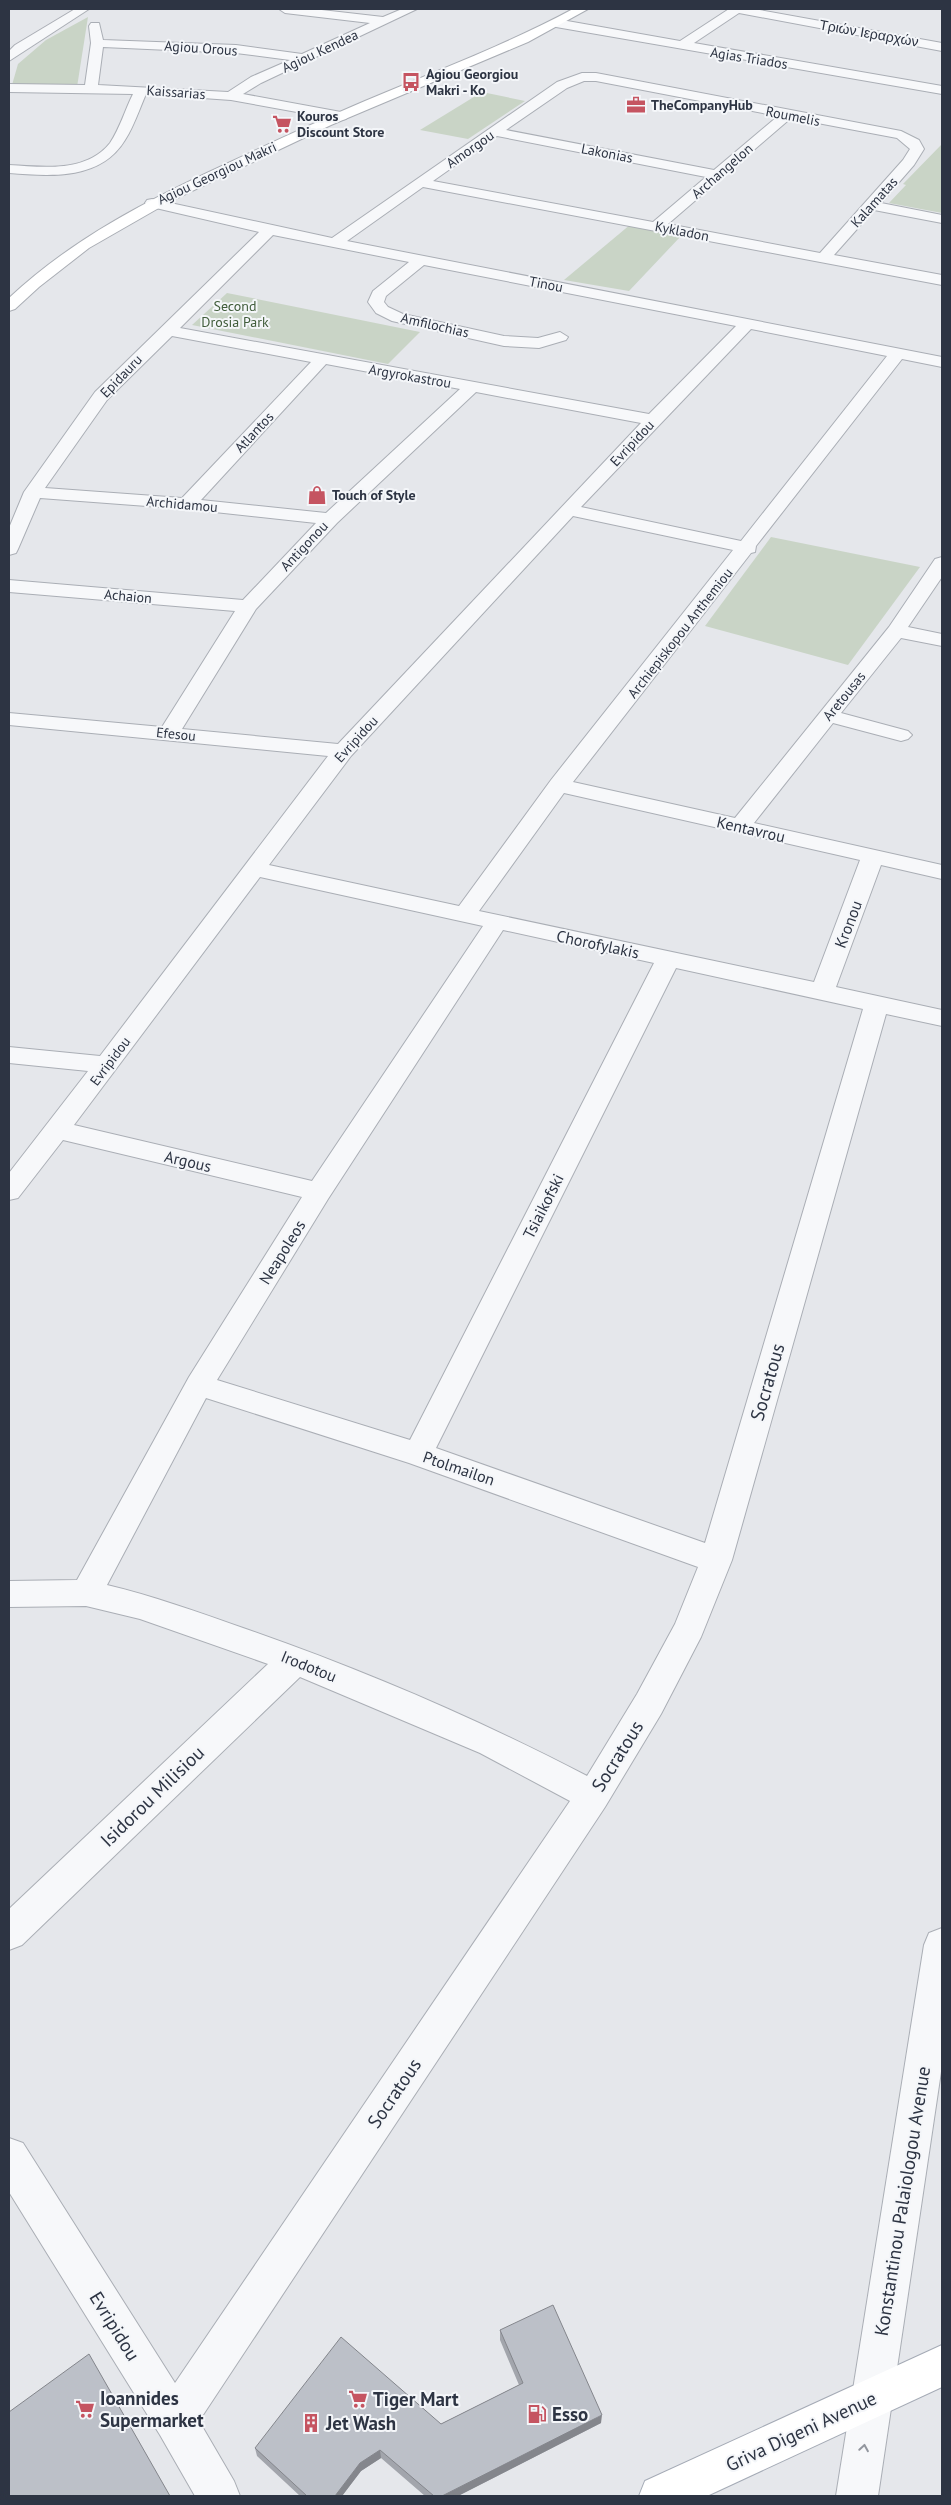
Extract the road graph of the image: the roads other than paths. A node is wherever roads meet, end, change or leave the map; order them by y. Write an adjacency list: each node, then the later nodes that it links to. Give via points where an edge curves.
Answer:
1 (83, 9): 12 (street, via 19,48)
2 (93, 9): 9 (street)
3 (285, 9): 7 (street)
4 (410, 9): 7 (street, Agiou Kendea)
5 (580, 9): 8 (street, Agiou Georgiou Makri)
6 (736, 9): 10 (street); 11 (street, Τριών Ιεραρχών)
7 (383, 21): 13 (street, Agiou Kendea)
8 (556, 23): 10 (street, Agias Triados); 21 (street, Agiou Georgiou Makri, via 487,56)
9 (97, 43): 13 (street, Agiou Orous, via 236,49); 16 (street)
10 (681, 46): 18 (street, Agias Triados)
11 (942, 47)
12 (9, 58)
13 (304, 58): 19 (street, Agiou Kendea, via 256,80)
14 (612, 79): 20 (street, Roumelis); 22 (street, Amorgou, via 596,76 562,85)
15 (9, 88): 16 (street, Kaissarias)
16 (92, 89): 17 (street, Kaissarias)
17 (141, 90): 19 (street, Kaissarias); 24 (street, via 114,146 93,163 65,170)
18 (942, 90)
19 (231, 96): 21 (street, Kaissarias)
20 (787, 115): 23 (street, Roumelis, via 901,135); 25 (street, Archangelon)
21 (341, 116): 27 (street, Agiou Georgiou Makri)
22 (496, 132): 25 (street, Lakonias); 26 (street, Amorgou)
23 (914, 143): 28 (street, Kalamatas, via 915,155)
24 (9, 169)
25 (717, 175): 30 (street, Archangelon)
26 (422, 183): 30 (street, Kykladon); 32 (street, Amorgou)
27 (152, 203): 31 (street, Tinou); 36 (street, Agiou Georgiou Makri, via 95,236 34,281)
28 (870, 205): 29 (street); 33 (street, Kalamatas)
29 (942, 219)
30 (657, 226): 33 (street, Kykladon)
31 (270, 230): 32 (street, Tinou); 38 (street, Epidauru)
32 (335, 242): 34 (street, Tinou)
33 (824, 258): 35 (street, Kykladon)
34 (421, 260): 37 (street, Tinou); 39 (street, Amfilochias, via 379,294 376,302 382,310 398,318 504,341 539,343)
35 (942, 280)
36 (9, 306)
37 (747, 324): 40 (street, Tinou); 44 (street, Evripidou)
38 (167, 330): 41 (street, Argyrokastrou); 45 (street, Epidauru, via 101,396)
39 (560, 337)
40 (898, 353): 42 (street, Tinou); 49 (street, Archiepiskopou Anthemiou)
41 (322, 359): 43 (street, Argyrokastrou); 46 (street, Atlantos)
42 (942, 362)
43 (472, 387): 44 (street, Argyrokastrou); 48 (street, Antigonou)
44 (653, 420): 47 (street, Evripidou)
45 (33, 492): 46 (street, Archidamou); 50 (street, Epidauru)
46 (187, 504): 48 (street, Archidamou)
47 (569, 510): 49 (street); 60 (street, Evripidou)
48 (330, 519): 53 (street, Antigonou)
49 (748, 548): 61 (street, Archiepiskopou Anthemiou)
50 (9, 549)
51 (942, 563): 54 (street, Aretousas)
52 (9, 586): 53 (street, Achaion)
53 (248, 606): 58 (street, Antigonou)
54 (896, 631): 55 (street); 56 (street, Aretousas)
55 (942, 640)
56 (829, 716): 59 (street); 62 (street, Aretousas)
57 (9, 719): 58 (street, Efesou)
58 (169, 733): 60 (street, Efesou)
59 (901, 735)
60 (343, 751): 64 (street, Evripidou)
61 (559, 785): 62 (street, Kentavrou); 66 (street, Archiepiskopou Anthemiou)
62 (740, 826): 63 (street, Kentavrou)
63 (874, 856): 65 (street, Kentavrou); 69 (street, Kronou)
64 (254, 870): 66 (street, Chorofylakis); 73 (street, Evripidou)
65 (942, 872)
66 (464, 915): 67 (street, Chorofylakis)
67 (497, 922): 68 (street, Chorofylakis); 76 (street, Neapoleos)
68 (668, 959): 69 (street, Chorofylakis); 78 (street, Tsiaikofski)
69 (822, 992): 70 (street, Chorofylakis)
70 (877, 1004): 71 (street, Chorofylakis); 79 (street, Socratous)
71 (942, 1018)
72 (9, 1055): 73 (street)
73 (107, 1065): 74 (street, Evripidou)
74 (58, 1130): 75 (street, Evripidou); 76 (street, Argous)
75 (9, 1191)
76 (319, 1192): 77 (street, Neapoleos)
77 (199, 1385): 78 (street, Ptolmailon); 80 (street, Neapoleos)
78 (418, 1454): 79 (street, Ptolmailon)
79 (716, 1560): 83 (street, Socratous, via 690,1627 654,1696)
80 (86, 1593): 81 (street, Irodotou); 82 (street, Irodotou, via 141,1606)
81 (9, 1594)
82 (295, 1660): 83 (street, Irodotou, via 492,1743); 84 (street, Isidorou Milisiou)
83 (592, 1796): 89 (street, Socratous)
84 (9, 1933)
85 (942, 1945): 88 (street, Konstantinou Palaiologou Avenue)
86 (11, 2166): 89 (street, Evripidou)
87 (942, 2366): 88 (street, Griva Digeni Avenue)
88 (872, 2398): 91 (street, Griva Digeni Avenue); 92 (street, Konstantinou Palaiologou Avenue, one-way to 88)
89 (175, 2420): 90 (street, Evripidou)
90 (219, 2496)
91 (660, 2496)
92 (857, 2496)

